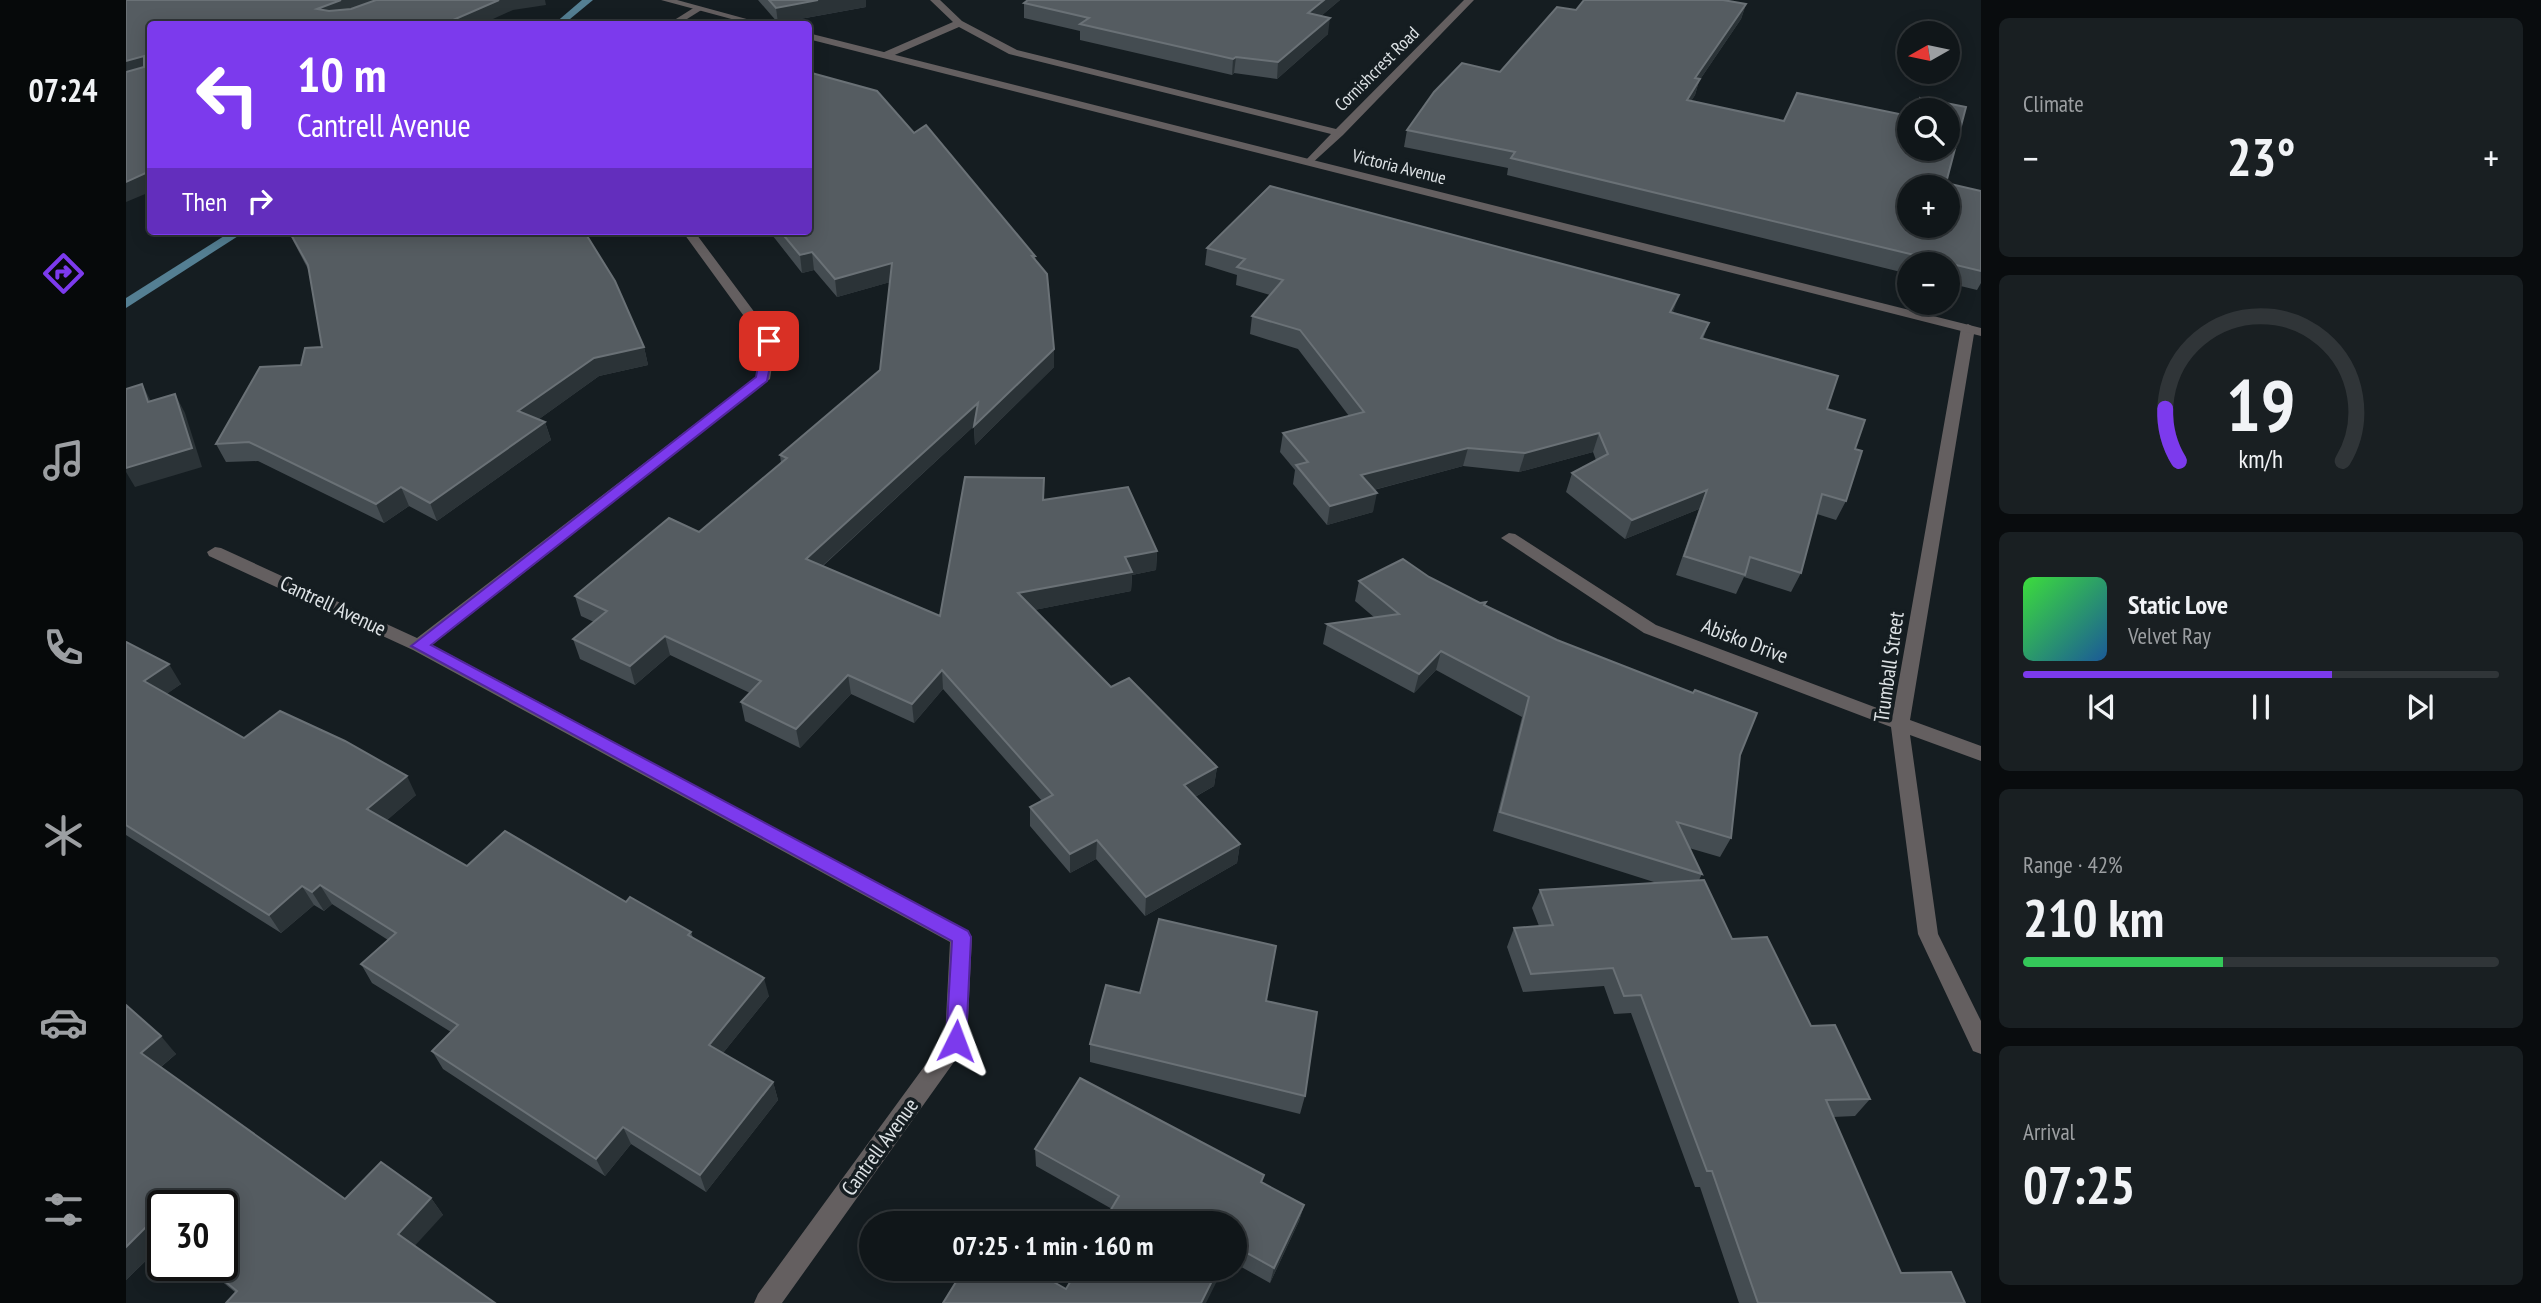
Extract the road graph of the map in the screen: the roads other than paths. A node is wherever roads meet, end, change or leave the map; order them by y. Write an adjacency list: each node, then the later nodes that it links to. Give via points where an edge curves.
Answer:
1 (666, 0): 4 (street)
2 (935, 0): 7 (street, Victoria Avenue)
3 (1469, 0): 10 (street, Cornishcrest Road)
4 (698, 9): 5 (street); 6 (street)
5 (678, 21)
6 (748, 21)
7 (959, 23): 9 (street); 10 (street, Victoria Avenue, via 1013,52)
8 (812, 37): 9 (street, Victoria Avenue)
9 (886, 55): 11 (street, Victoria Avenue)
10 (1339, 133): 11 (street, Cornishcrest Road)
11 (1310, 162): 13 (street, Victoria Avenue)
12 (691, 235): 16 (street, via 769,341 763,379)
13 (1974, 330): 17 (street, Trumball Street)
14 (1509, 538): 17 (street, Abisko Drive, via 1650,629)
15 (215, 552): 16 (street, Cantrell Avenue)
16 (419, 646): 20 (street, Cantrell Avenue, via 961,937 956,1041)
17 (1900, 726): 18 (street, Abisko Drive); 19 (street, Trumball Street, via 1928,934)
18 (1981, 754)
19 (1981, 1044)
20 (767, 1303)

